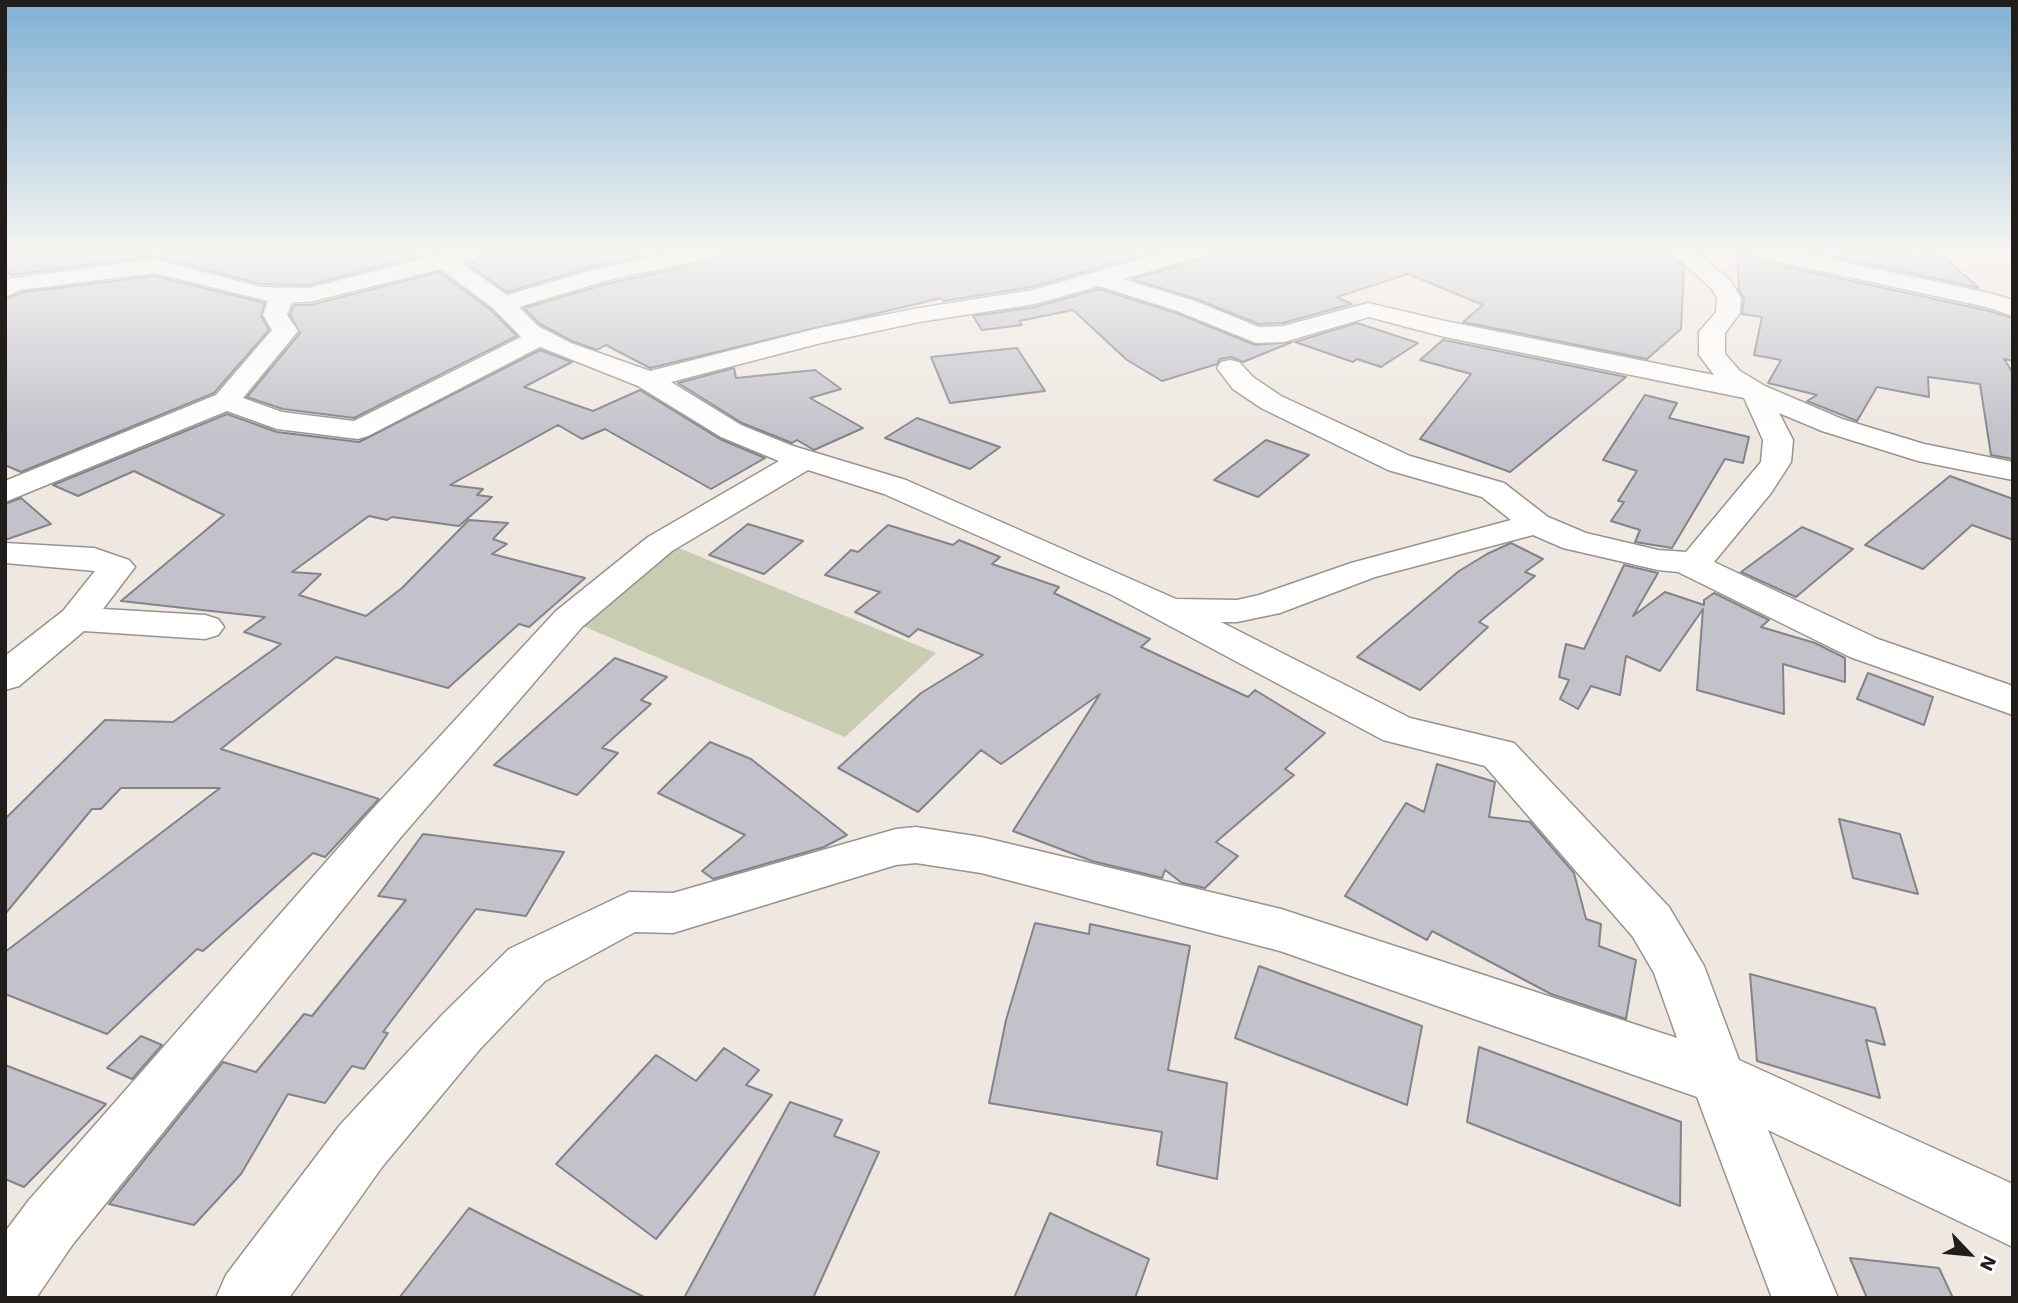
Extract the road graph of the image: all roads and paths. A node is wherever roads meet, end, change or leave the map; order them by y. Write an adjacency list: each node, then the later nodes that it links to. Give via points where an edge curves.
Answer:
1 (276, 312): 12 (street, via 285,331)
2 (511, 312): 8 (street)
3 (940, 312): 10 (street, via 819,336)
4 (1200, 312): 5 (street, via 1256,335 1284,334)
5 (1362, 312)
6 (1375, 312): 11 (street)
7 (1728, 312): 11 (street, via 1712,332 1712,355 1730,377)
8 (540, 337): 10 (street, via 588,360); 12 (street, via 358,430 277,420)
9 (1230, 368): 16 (street, via 1271,402 1399,463 1493,490)
10 (648, 380): 13 (street, via 731,431)
11 (1755, 392): 14 (street, via 1798,412 1918,452); 18 (street, via 1778,440 1776,462)
12 (226, 401): 15 (street)
13 (804, 459): 20 (street, via 895,487); 28 (street, via 660,544 569,619 376,835 51,1222)
14 (2013, 471)
15 (5, 492)
16 (1536, 524): 18 (street, via 1575,541); 19 (street, via 1363,570)
17 (5, 553): 21 (street, via 94,558 117,567)
18 (1691, 565): 25 (street, via 1864,648)
19 (1268, 605): 20 (street, via 1237,611); 23 (street, via 1251,615 1251,635)
20 (1164, 607): 23 (street)
21 (76, 619): 22 (street); 24 (street)
22 (205, 627)
23 (1265, 660): 26 (street, via 1398,730 1499,754 1517,770 1651,922 1678,966)
24 (5, 677)
25 (2013, 701)
26 (1718, 1078): 27 (street); 29 (street, via 1281,930 981,855 937,847 896,847 673,913 629,912 527,965 361,1146); 30 (street)
27 (2013, 1216)
28 (5, 1286)
29 (249, 1298)
30 (1805, 1298)

